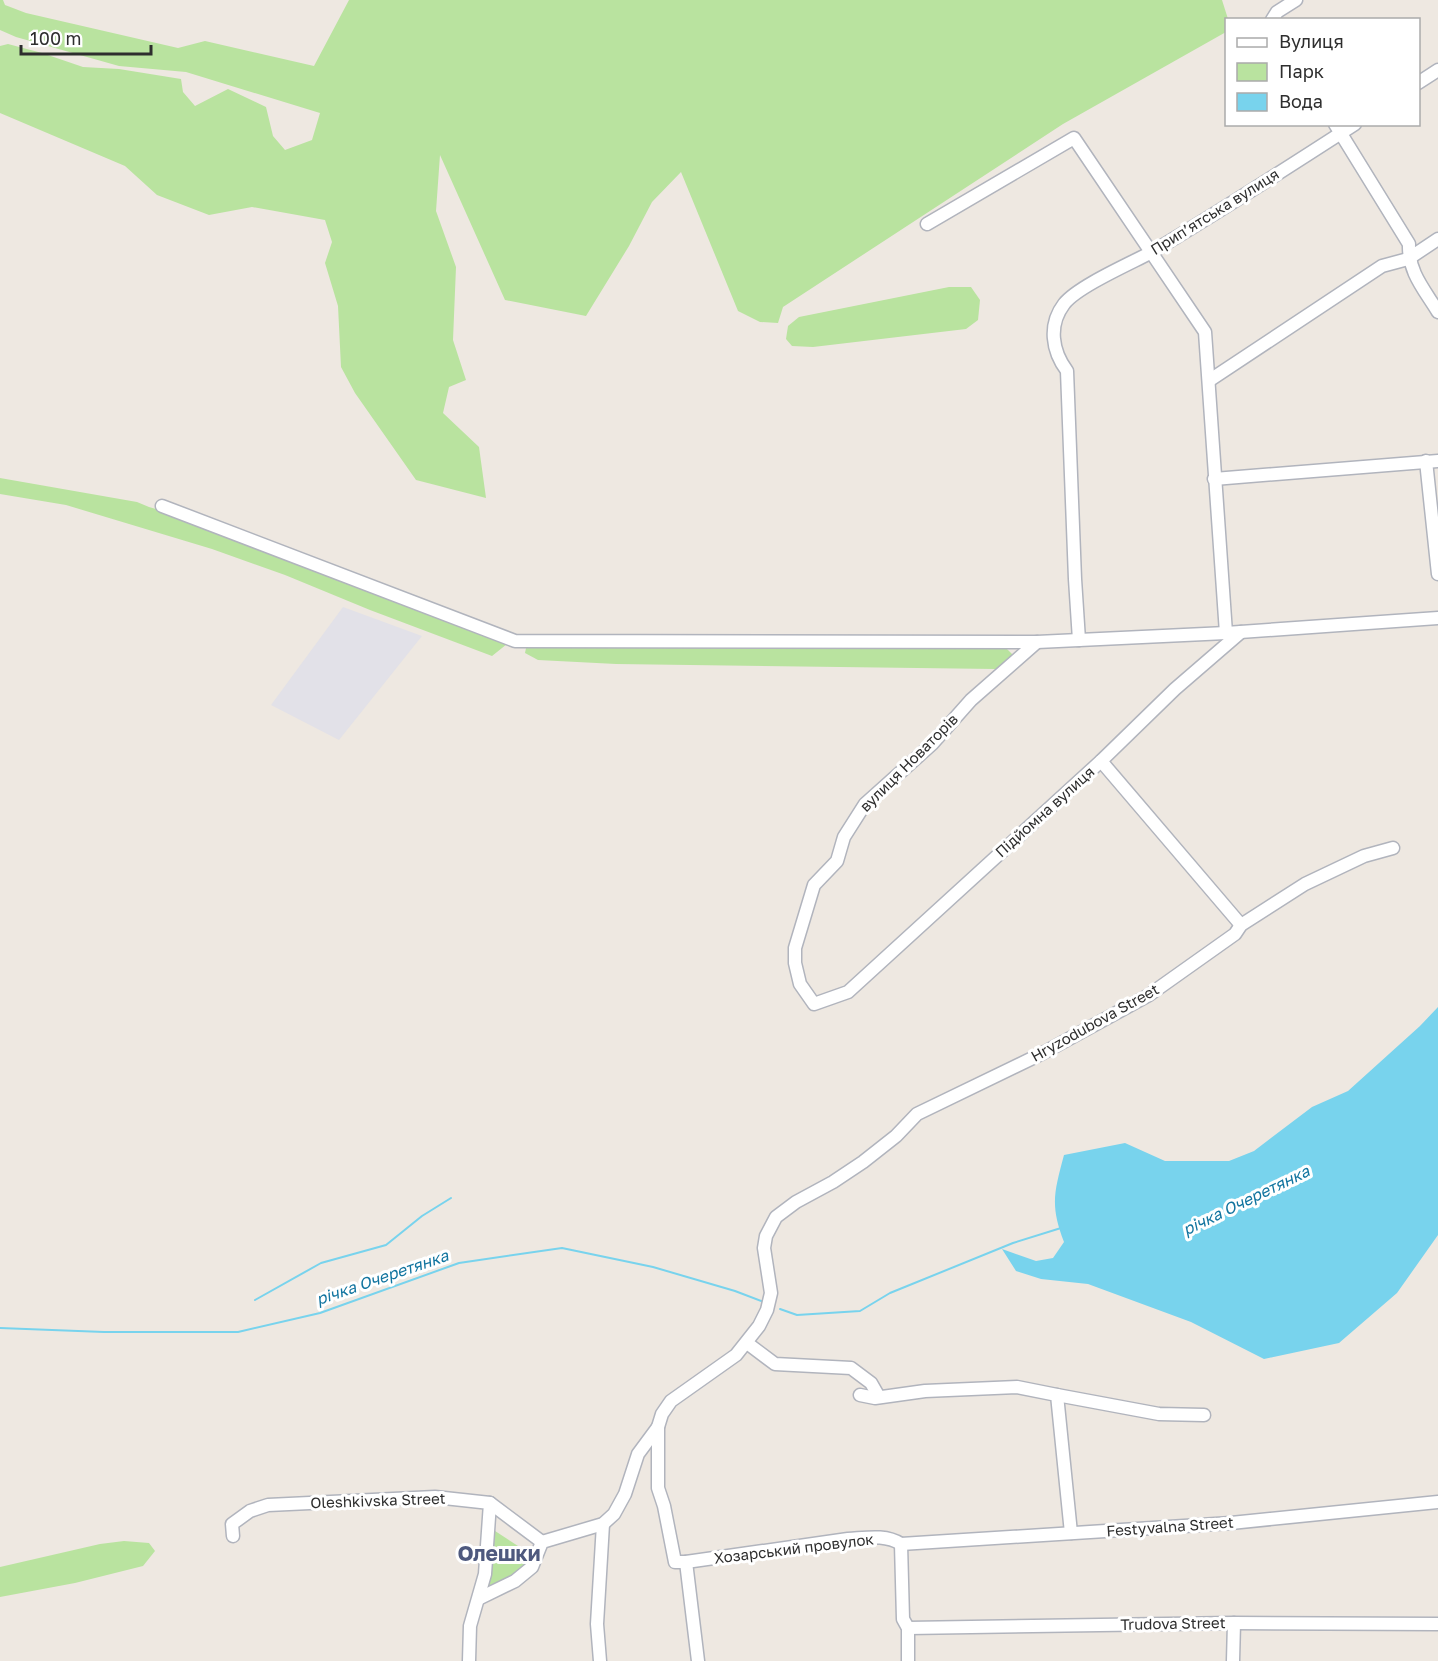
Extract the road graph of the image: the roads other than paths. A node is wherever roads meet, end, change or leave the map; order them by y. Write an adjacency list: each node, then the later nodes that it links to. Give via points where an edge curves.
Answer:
1 (1296, 0): 2 (street)
2 (1273, 18)
3 (1438, 70): 4 (street)
4 (1420, 82)
5 (1338, 129): 8 (street, Прип’ятська вулиця); 9 (street, via 1409,243)
6 (927, 224): 8 (street, via 1074,138)
7 (1438, 239): 9 (street)
8 (1150, 252): 11 (street, via 1205,332); 19 (street, Прип’ятська вулиця, via 1073,295 1055,320 1053,337 1058,359 1067,371)
9 (1408, 259): 10 (street); 11 (street, via 1382,266)
10 (1438, 312)
11 (1210, 380): 13 (street)
12 (1432, 461): 13 (street); 15 (street)
13 (1214, 479): 18 (street)
14 (162, 506): 20 (street, via 515,641)
15 (1438, 574)
16 (1438, 618): 17 (street)
17 (1241, 632): 18 (street); 21 (street, Підйомна вулиця)
18 (1226, 633): 19 (street)
19 (1079, 640): 20 (street)
20 (1037, 642): 24 (street, вулиця Новаторів, via 971,700 932,744 865,804 844,837 837,861 814,885 795,948 800,984 814,1004)
21 (1101, 761): 23 (street); 24 (street, Підйомна вулиця)
22 (1394, 848): 23 (street, Hryzodubova Street, via 1364,856 1305,884)
23 (1241, 925): 25 (street, Hryzodubova Street, via 1235,934 1149,995 1043,1053 917,1114 863,1162 776,1217 764,1248 771,1293 767,1310)
24 (848, 992)
25 (747, 1343): 28 (street, via 775,1364 851,1368 871,1383); 30 (street, Hryzodubova Street, via 671,1401)
26 (860, 1395): 28 (street)
27 (1056, 1395): 28 (street, via 1017,1387 925,1391); 29 (street, via 1159,1414); 34 (street)
28 (879, 1398)
29 (1204, 1415)
30 (658, 1427): 33 (street, Hryzodubova Street, via 638,1454 614,1514); 38 (street, via 658,1488 675,1562)
31 (1438, 1502): 34 (street, Festyvalna Street, via 1231,1523)
32 (490, 1503): 35 (street, Oleshkivska Street, via 435,1497 268,1505 250,1511 232,1524); 36 (street); 39 (street)
33 (603, 1524): 36 (street); 44 (street, via 597,1624)
34 (1071, 1533): 37 (street, Festyvalna Street)
35 (232, 1536)
36 (542, 1542): 39 (street, via 532,1567 516,1581)
37 (901, 1544): 38 (street, Хозарський провулок, via 892,1539 848,1539); 42 (street, via 903,1619)
38 (686, 1562): 45 (street)
39 (480, 1598): 43 (street, via 470,1626)
40 (1234, 1623): 41 (street, Trudova Street); 42 (street, Trudova Street); 47 (street)
41 (1438, 1624)
42 (908, 1628): 46 (street)
43 (470, 1661)
44 (600, 1661)
45 (698, 1661)
46 (908, 1661)
47 (1233, 1661)

